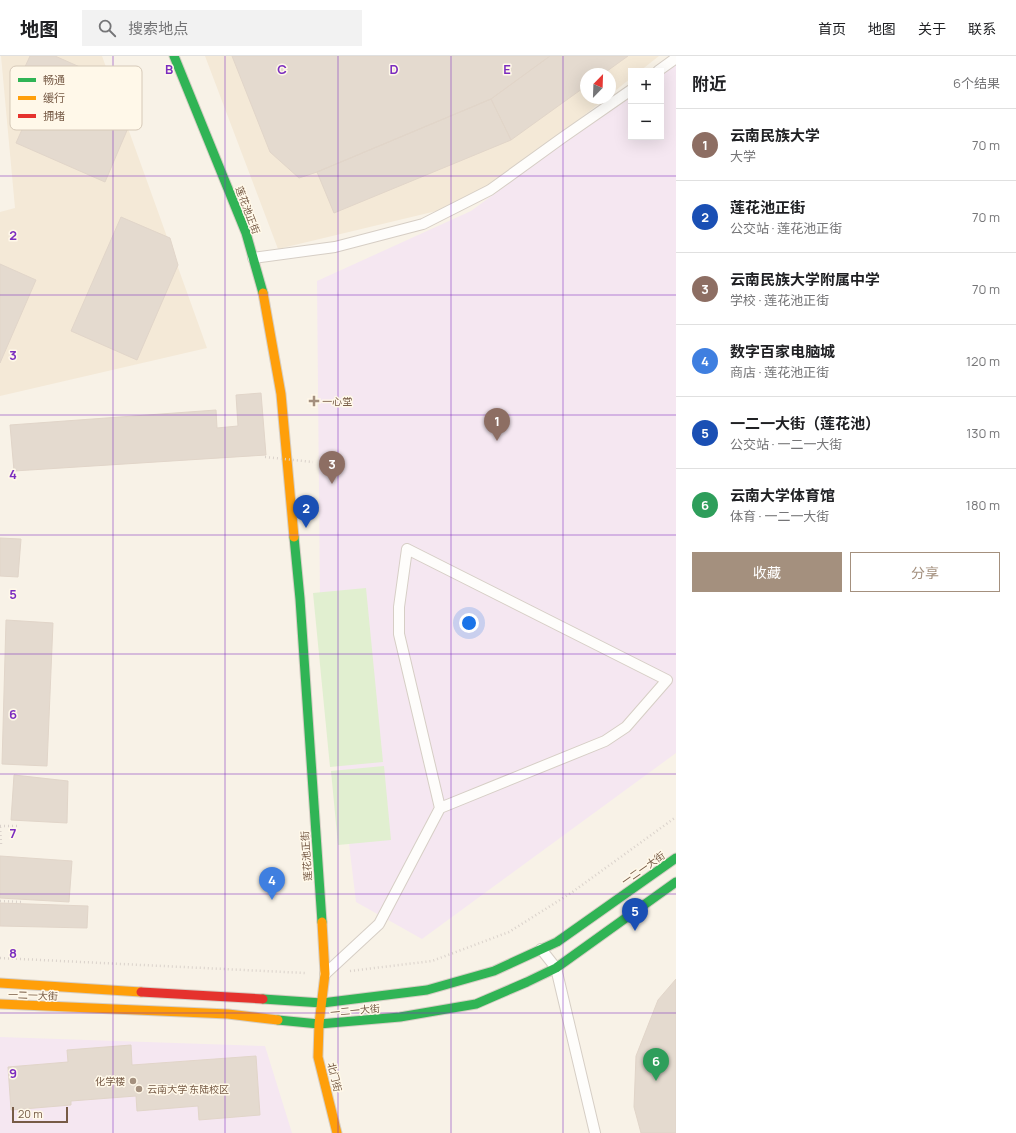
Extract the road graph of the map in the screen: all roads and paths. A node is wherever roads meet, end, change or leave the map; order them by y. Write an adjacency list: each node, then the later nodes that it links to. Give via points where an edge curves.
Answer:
1 (174, 56): 5 (main road, 莲花池正街, via 246,232)
2 (676, 58): 3 (lane)
3 (662, 68)
4 (628, 92): 5 (lane, via 490,190 423,224 335,247)
5 (254, 258): 18 (main road, 莲花池正街, via 281,394 300,599)
6 (265, 457): 7 (path, bridge)
7 (313, 462)
8 (440, 808): 8 (lane, via 399,634 399,607 407,549 667,680 626,727 605,741); 18 (lane, via 379,924)
9 (17, 826): 10 (path)
10 (0, 827): 11 (path)
11 (0, 844)
12 (676, 858): 16 (main road, 一二一大街, via 557,942)
13 (676, 882): 17 (main road, 一二一大街)
14 (0, 901): 15 (path)
15 (22, 902)
16 (541, 949): 17 (lane); 20 (main road, 一二一大街, via 494,970 427,990)
17 (556, 968): 22 (main road, 一二一大街, via 476,1004 400,1017); 24 (lane)
18 (326, 974): 20 (main road, 莲花池正街)
19 (0, 983): 20 (main road, 一二一大街)
20 (322, 1002): 22 (main road, 莲花池正街)
21 (0, 1004): 22 (main road, 一二一大街, via 228,1014)
22 (319, 1024): 23 (main road, 北门街, via 318,1057)
23 (338, 1133)
24 (595, 1133)

